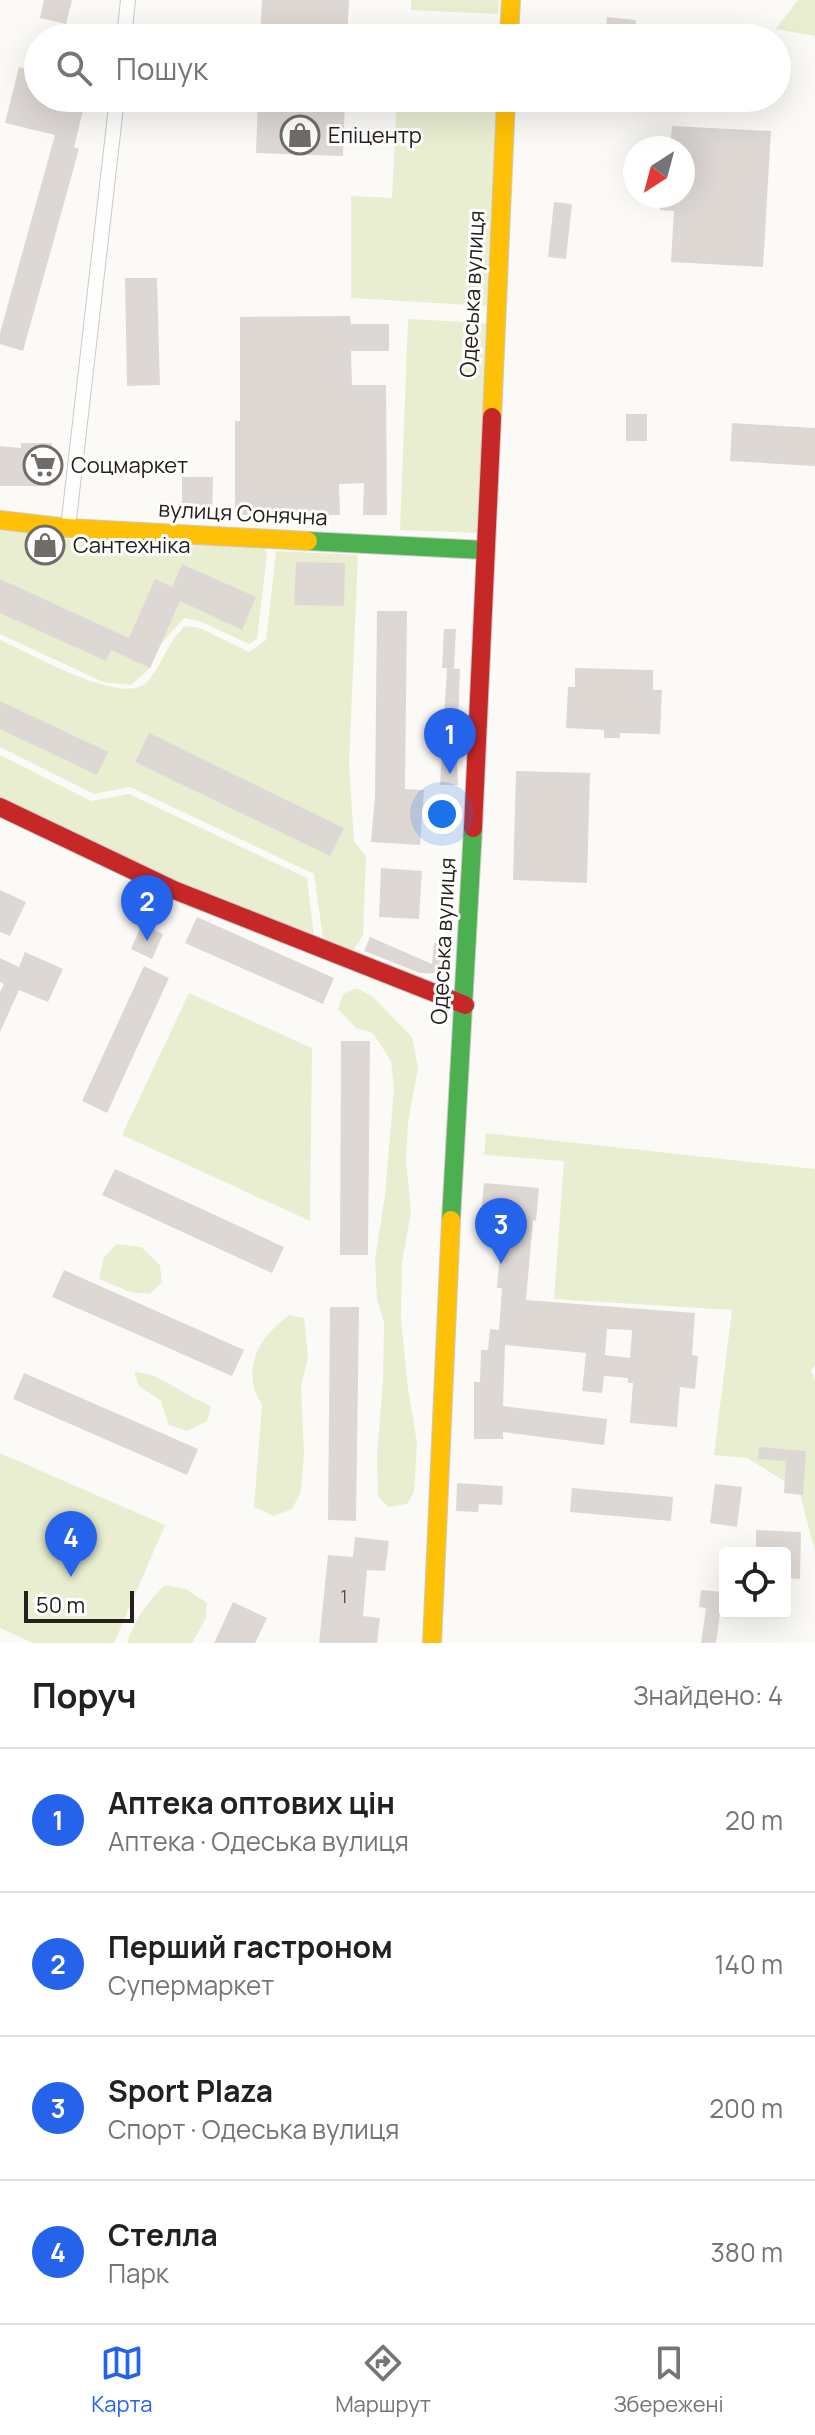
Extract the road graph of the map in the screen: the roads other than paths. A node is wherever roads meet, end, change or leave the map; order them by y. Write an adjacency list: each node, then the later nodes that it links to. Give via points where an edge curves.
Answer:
1 (128, 0): 3 (street)
2 (511, 0): 4 (main road)
3 (125, 24)
4 (510, 24)
5 (115, 112): 8 (street)
6 (505, 112): 9 (main road, Одеська вулиця)
7 (0, 520): 8 (main road, вулиця Сонячна)
8 (68, 528): 9 (main road, вулиця Сонячна)
9 (484, 550): 11 (main road, Одеська вулиця)
10 (0, 807): 11 (main road, via 174,890)
11 (465, 1005): 12 (main road, Одеська вулиця)
12 (432, 1643)

